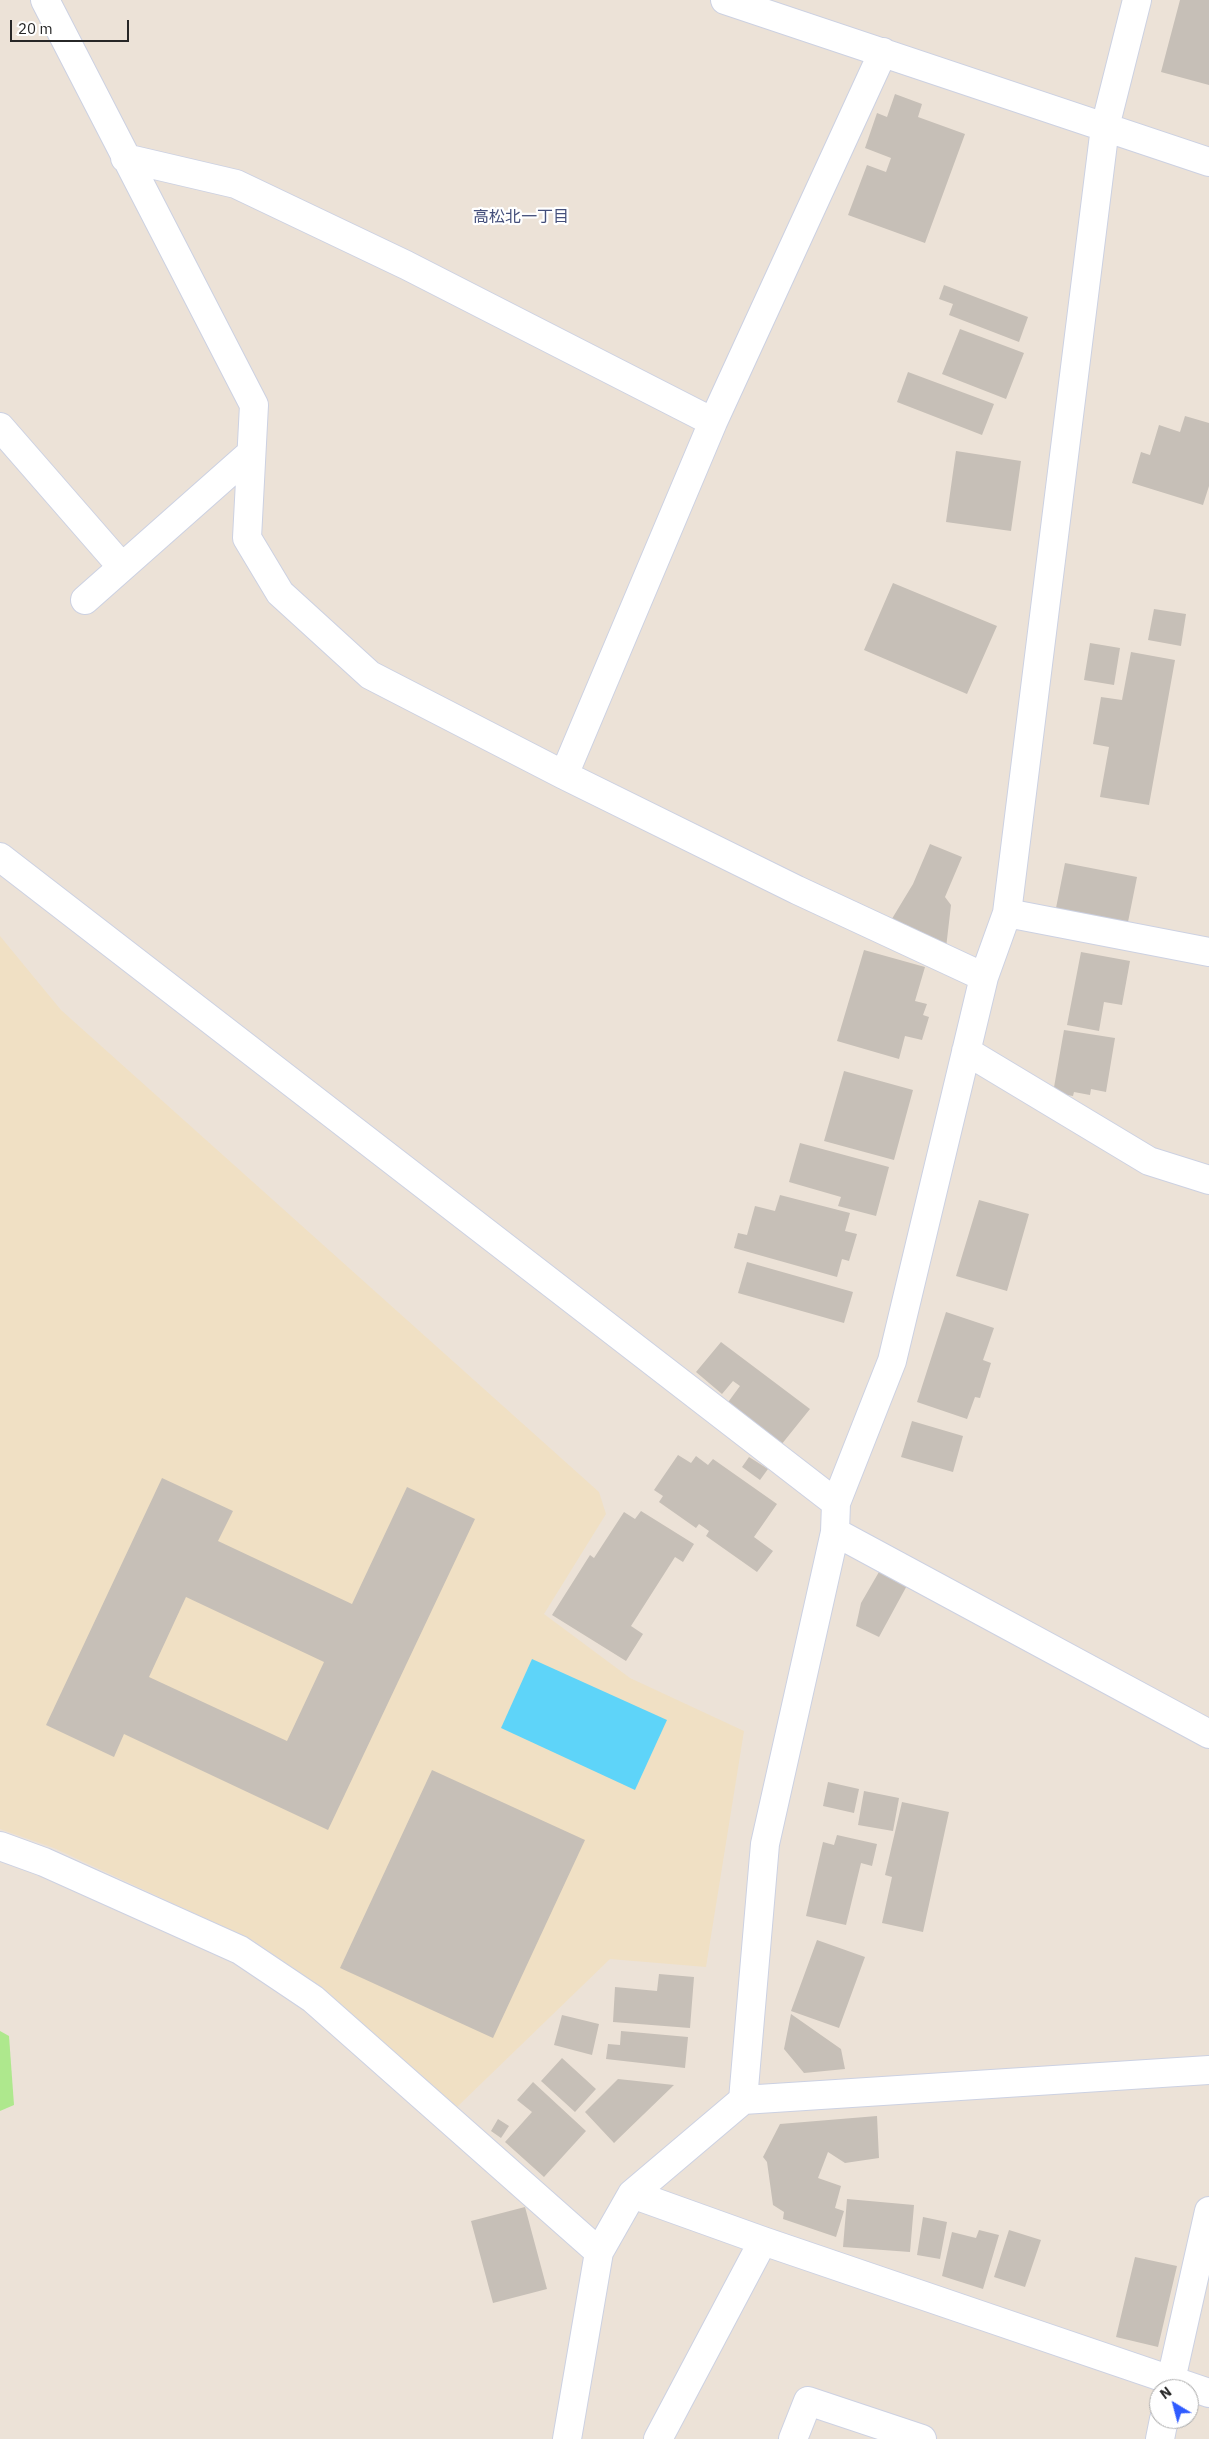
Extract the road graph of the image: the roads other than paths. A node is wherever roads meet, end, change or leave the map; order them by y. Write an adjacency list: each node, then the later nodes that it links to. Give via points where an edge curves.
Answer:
1 (45, 0): 6 (street)
2 (725, 0): 4 (street)
3 (1137, 0): 5 (street)
4 (883, 52): 5 (street); 8 (street)
5 (1105, 127): 7 (street); 15 (street)
6 (125, 158): 8 (street, via 236,184 406,265); 10 (street, via 254,405)
7 (1209, 162)
8 (713, 422): 13 (street)
9 (0, 428): 11 (street)
10 (250, 454): 11 (street); 13 (street, via 247,538 280,593 370,675)
11 (122, 567): 12 (street)
12 (85, 600)
13 (564, 775): 17 (street, via 797,890)
14 (0, 857): 20 (street)
15 (1007, 912): 16 (street); 17 (street)
16 (1209, 952)
17 (984, 977): 18 (street)
18 (966, 1051): 19 (street, via 1149,1161); 20 (street, via 892,1361)
19 (1209, 1180)
20 (836, 1503): 21 (street)
21 (835, 1532): 22 (street); 25 (street, via 765,1844)
22 (1209, 1734)
23 (0, 1846): 29 (street, via 44,1862 240,1950 313,1999)
24 (1209, 2070): 25 (street)
25 (743, 2100): 26 (street)
26 (632, 2194): 28 (street); 29 (street)
27 (1209, 2211): 31 (street)
28 (762, 2241): 30 (street); 33 (street)
29 (599, 2252): 32 (street)
30 (1153, 2379)
31 (1171, 2379)
32 (567, 2439)
33 (658, 2439)
34 (793, 2439): 35 (street, via 808,2400)
35 (922, 2439)

